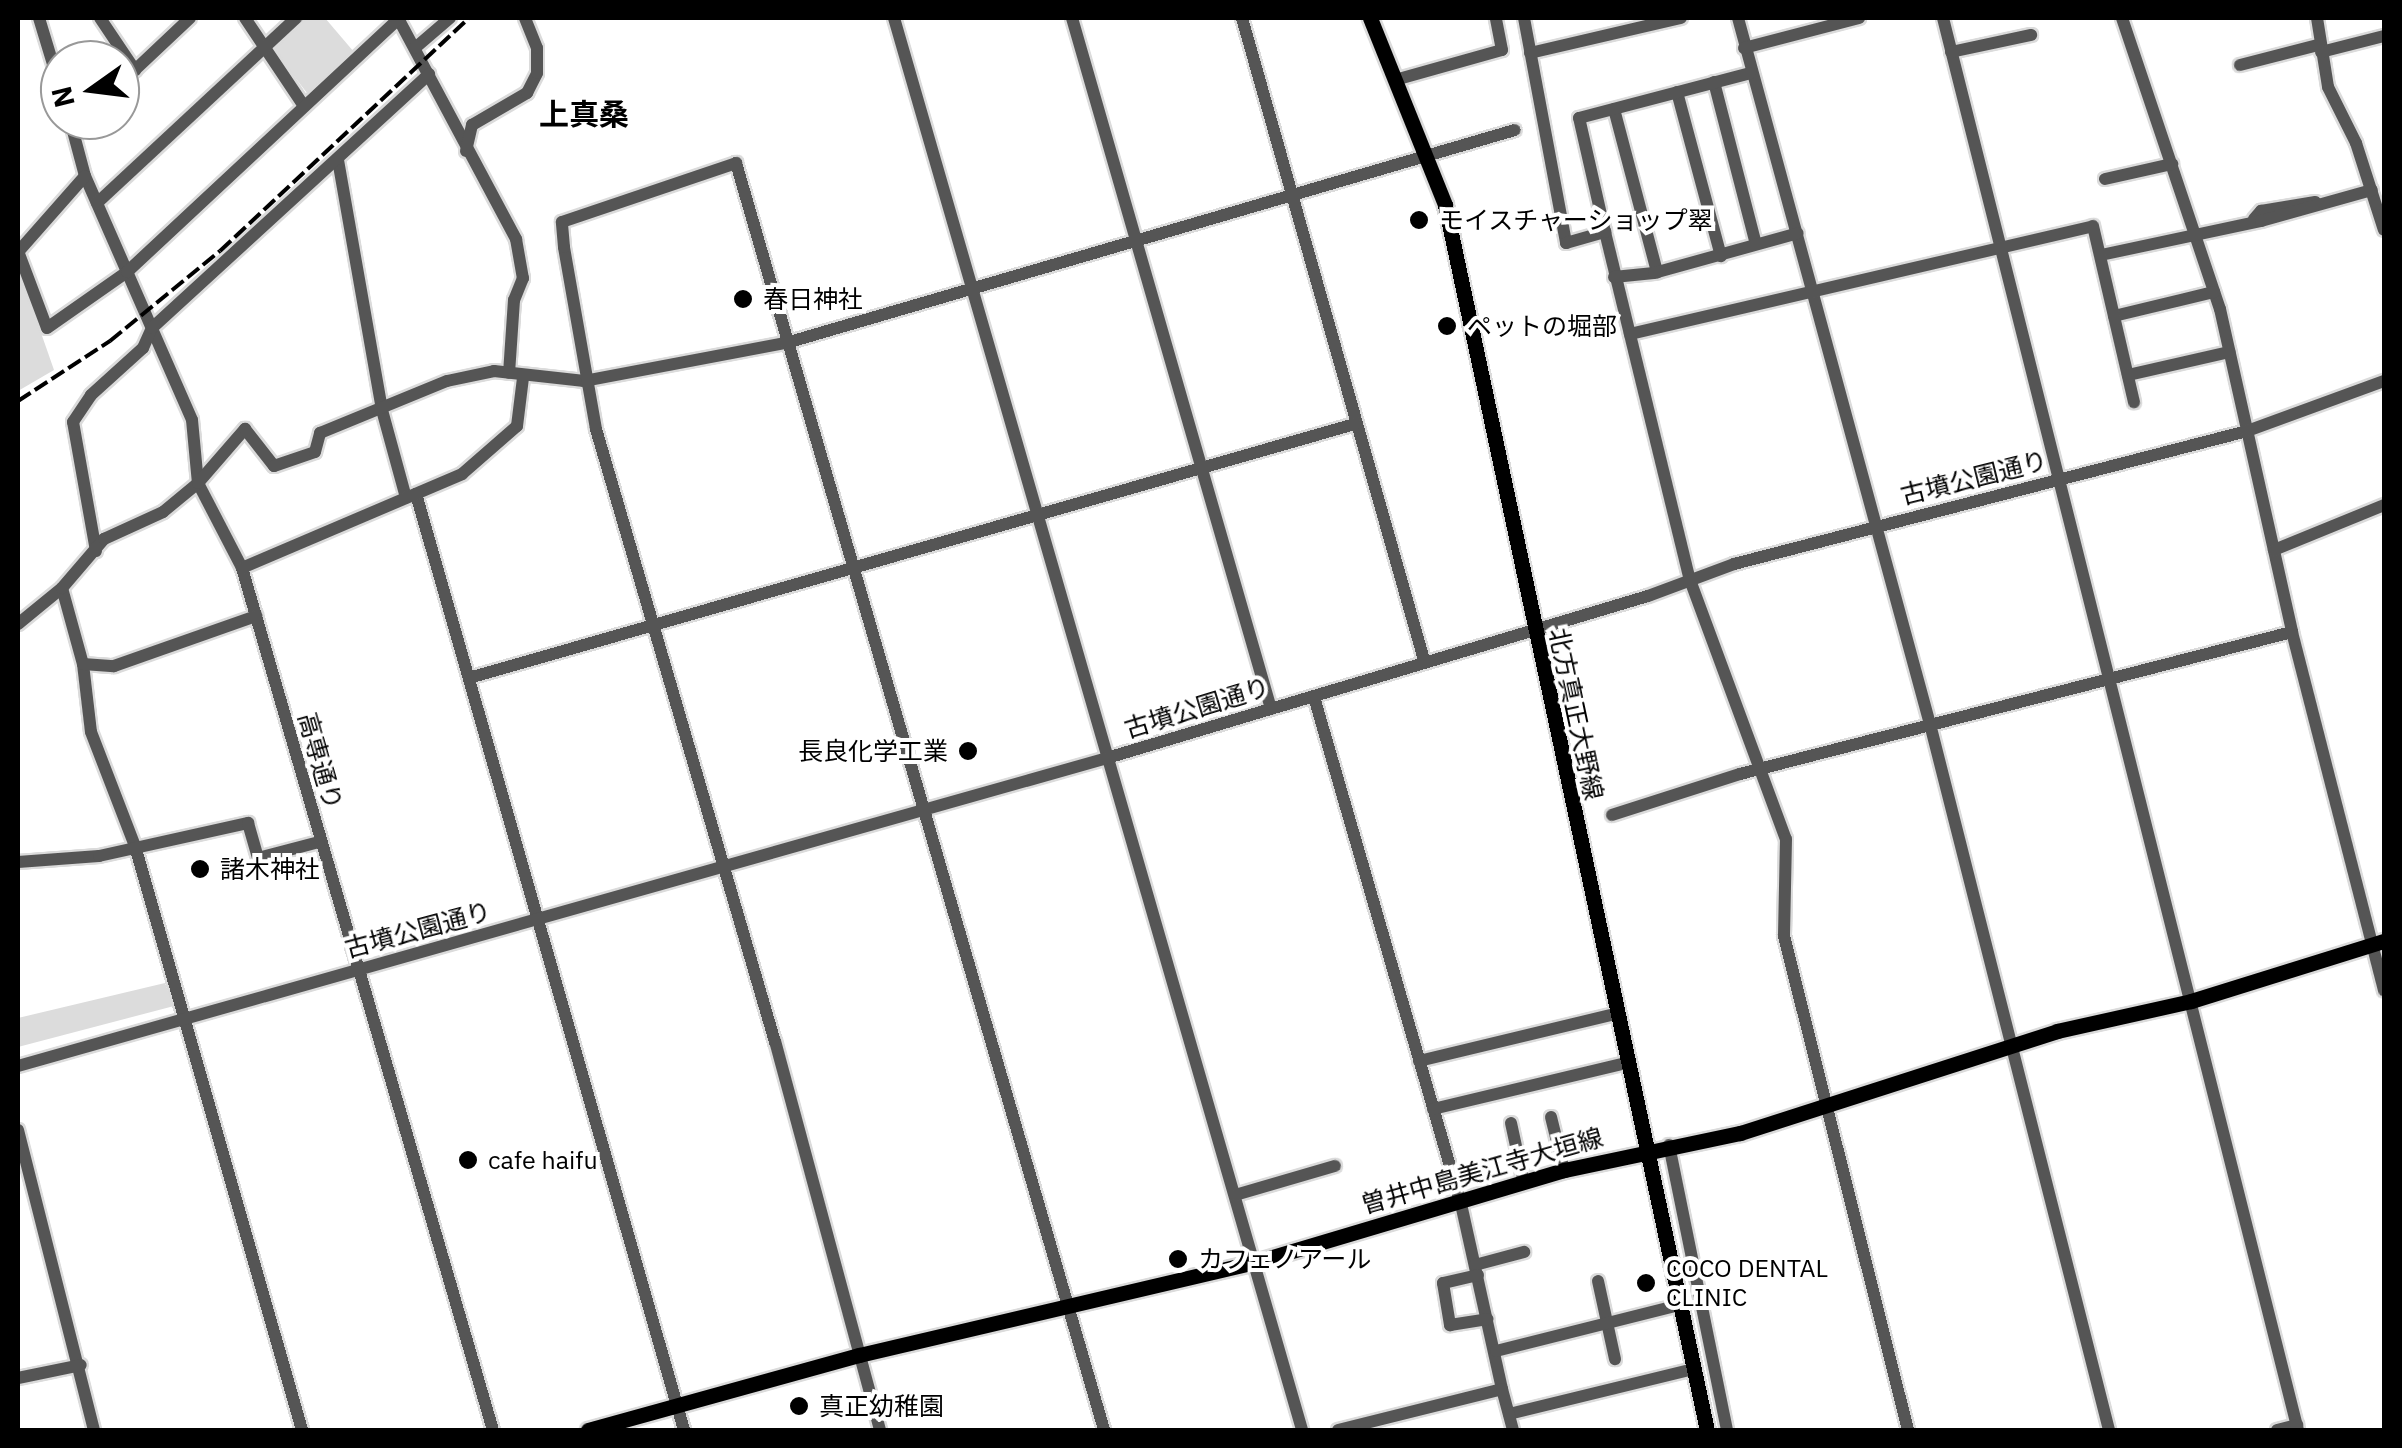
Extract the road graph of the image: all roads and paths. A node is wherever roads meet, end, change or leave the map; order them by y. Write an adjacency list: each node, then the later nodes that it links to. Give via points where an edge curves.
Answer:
1 (100, 18): 23 (street)
2 (190, 18): 20 (street)
3 (244, 18): 24 (street)
4 (296, 18): 24 (street)
5 (399, 18): 25 (street); 37 (street)
6 (450, 18): 25 (street)
7 (525, 18): 41 (street, via 537,73 527,93 472,125)
8 (894, 18): 63 (street)
9 (1072, 18): 54 (street)
10 (1242, 18): 48 (street)
11 (1370, 18): 34 (main road, 北方真正大野線)
12 (1496, 18): 34 (street, via 1502,50)
13 (1524, 18): 29 (street)
14 (1680, 18): 29 (street)
15 (1738, 18): 26 (street)
16 (1859, 18): 26 (street)
17 (1943, 18): 28 (street)
18 (2122, 18): 44 (street)
19 (2317, 18): 27 (street)
20 (174, 23): 30 (street)
21 (2030, 35): 28 (street)
22 (2384, 36): 27 (street)
23 (115, 40)
24 (263, 46): 37 (street); 49 (street)
25 (415, 48): 33 (street)
26 (1744, 48): 32 (street)
27 (2320, 48): 31 (street); 47 (street, via 2328,87)
28 (1951, 52): 56 (street)
29 (1530, 53): 51 (street, via 1566,243)
30 (140, 64)
31 (2240, 64)
32 (1750, 73): 35 (street); 52 (street)
33 (429, 74): 41 (street); 43 (street)
34 (1395, 80): 42 (main road, 北方真正大野線)
35 (1714, 82): 36 (street); 55 (street)
36 (1677, 92): 38 (street); 59 (street)
37 (304, 106): 60 (street)
38 (1614, 109): 51 (street, via 1579,118); 61 (street)
39 (1514, 130): 42 (street)
40 (78, 140): 45 (street, 高専通り)
41 (465, 153): 72 (street, via 498,204 522,260)
42 (1428, 156): 48 (street); 95 (main road, 北方真正大野線, via 1454,247)
43 (338, 160): 67 (street); 76 (street)
44 (2172, 164): 46 (street); 53 (street)
45 (85, 176): 49 (street, 高専通り); 57 (street)
46 (2105, 179)
47 (2372, 190): 50 (street); 53 (street)
48 (1292, 194): 54 (street); 77 (street)
49 (97, 203): 60 (street, 高専通り)
50 (2384, 230)
51 (1605, 232): 62 (street)
52 (1798, 233): 55 (street); 64 (street)
53 (2195, 233): 58 (street); 65 (street)
54 (1135, 241): 63 (street); 79 (street)
55 (1756, 244): 59 (street)
56 (2002, 246): 58 (street, via 2094,226); 64 (street); 80 (street)
57 (18, 251): 60 (street, via 47,328)
58 (2100, 255): 66 (street)
59 (1722, 256): 61 (street)
60 (127, 272): 67 (street, 高専通り)
61 (1657, 272): 62 (street)
62 (1614, 277): 68 (street)
63 (972, 287): 69 (street); 84 (street)
64 (1814, 288): 68 (street); 85 (street)
65 (2214, 292): 66 (street); 70 (street)
66 (2114, 316): 71 (street)
67 (152, 328): 81 (street, 高専通り, via 192,420); 87 (street, via 143,348 91,395 73,422)
68 (1630, 334): 90 (street)
69 (786, 344): 73 (street); 73 (street, via 736,163 562,222); 89 (street)
70 (2230, 352): 71 (street); 78 (street)
71 (2128, 375): 75 (street)
72 (516, 376): 73 (street); 76 (street, via 448,381); 82 (street, via 517,426 508,438 462,474)
73 (584, 381): 94 (street)
74 (2384, 381): 78 (street, 古墳公園通り)
75 (2134, 402)
76 (382, 410): 81 (street, via 320,432 315,452 274,466 245,428); 82 (street)
77 (1356, 424): 79 (street); 97 (street)
78 (2247, 431): 80 (street, 古墳公園通り); 86 (street)
79 (1200, 470): 84 (street); 102 (street)
80 (2060, 479): 85 (street, 古墳公園通り); 100 (street)
81 (198, 484): 87 (street, via 164,512 104,539); 88 (street, 高専通り)
82 (411, 496): 88 (street); 99 (street)
83 (2384, 505): 86 (street)
84 (1038, 515): 89 (street); 104 (street)
85 (1876, 526): 90 (street, 古墳公園通り); 103 (street)
86 (2274, 550): 96 (street)
87 (97, 554): 91 (street)
88 (242, 568): 92 (street, 高専通り)
89 (856, 571): 94 (street); 106 (street)
90 (1690, 580): 95 (street, 古墳公園通り); 105 (street)
91 (62, 588): 93 (street); 98 (street)
92 (256, 616): 98 (street, via 114,666); 108 (street, 高専通り)
93 (18, 624)
94 (656, 624): 99 (street); 111 (street)
95 (1532, 629): 97 (street, 古墳公園通り); 117 (main road, 北方真正大野線)
96 (2292, 632): 100 (street); 113 (street)
97 (1424, 660): 101 (street, 古墳公園通り)
98 (84, 664): 109 (street, via 91,732)
99 (469, 678): 112 (street)
100 (2111, 679): 103 (street); 116 (street)
101 (1314, 696): 102 (street, 古墳公園通り); 120 (street)
102 (1271, 709): 104 (street, 古墳公園通り)
103 (1930, 724): 105 (street); 119 (street)
104 (1107, 758): 106 (street, 古墳公園通り); 133 (street)
105 (1762, 768): 107 (street); 124 (street, via 1786,839 1784,936 1828,1097)
106 (922, 809): 111 (street, 古墳公園通り); 140 (street)
107 (1612, 815)
108 (319, 842): 109 (street, via 258,858 248,823); 114 (street, 高専通り)
109 (135, 846): 110 (street); 118 (street)
110 (18, 862)
111 (722, 866): 112 (street, 古墳公園通り); 144 (street)
112 (538, 920): 114 (street, 古墳公園通り); 150 (street)
113 (2378, 943): 115 (street); 116 (main road, 曽井中島美江寺大垣線)
114 (360, 969): 118 (street, 古墳公園通り); 155 (street, 高専通り)
115 (2384, 990)
116 (2191, 1000): 119 (main road, 曽井中島美江寺大垣線); 152 (street)
117 (1615, 1014): 120 (street); 121 (main road, 北方真正大野線)
118 (185, 1019): 122 (street, 古墳公園通り); 154 (street)
119 (2009, 1046): 124 (main road, 曽井中島美江寺大垣線); 166 (street)
120 (1420, 1062): 123 (street)
121 (1626, 1063): 123 (street); 129 (main road, 北方真正大野線)
122 (18, 1066)
123 (1433, 1109): 134 (street)
124 (1825, 1109): 128 (main road, 曽井中島美江寺大垣線); 165 (street)
125 (1551, 1117): 131 (street)
126 (1511, 1123): 132 (street)
127 (18, 1130): 146 (street)
128 (1669, 1145): 129 (main road, 曽井中島美江寺大垣線); 164 (street)
129 (1644, 1151): 131 (main road, 曽井中島美江寺大垣線); 139 (main road, 北方真正大野線)
130 (1335, 1166): 133 (street)
131 (1564, 1170): 132 (main road, 曽井中島美江寺大垣線)
132 (1524, 1183): 134 (main road, 曽井中島美江寺大垣線)
133 (1235, 1195): 136 (street)
134 (1460, 1204): 136 (main road, 曽井中島美江寺大垣線); 137 (street)
135 (1524, 1252): 137 (street)
136 (1252, 1264): 140 (main road, 曽井中島美江寺大垣線); 160 (street)
137 (1477, 1270): 141 (street); 141 (street, via 1442,1282 1450,1325)
138 (1598, 1282): 142 (street)
139 (1679, 1305): 142 (street); 147 (main road, 北方真正大野線)
140 (1065, 1310): 144 (main road, 曽井中島美江寺大垣線); 159 (street)
141 (1488, 1319): 143 (street)
142 (1606, 1321): 143 (street); 145 (street)
143 (1496, 1351): 149 (street)
144 (858, 1355): 150 (main road, 曽井中島美江寺大垣線); 158 (street)
145 (1614, 1360)
146 (81, 1365): 148 (street); 153 (street)
147 (1694, 1369): 151 (street); 163 (main road, 北方真正大野線)
148 (18, 1378)
149 (1502, 1389): 151 (street); 161 (street)
150 (678, 1407): 156 (main road, 曽井中島美江寺大垣線); 157 (street)
151 (1508, 1414): 162 (street)
152 (2298, 1428): 167 (street)
153 (94, 1430)
154 (302, 1430)
155 (493, 1430)
156 (588, 1430)
157 (684, 1430)
158 (880, 1430)
159 (1104, 1430)
160 (1302, 1430)
161 (1338, 1430)
162 (1513, 1430)
163 (1707, 1430)
164 (1727, 1430)
165 (1908, 1430)
166 (2109, 1430)
167 (2277, 1430)

